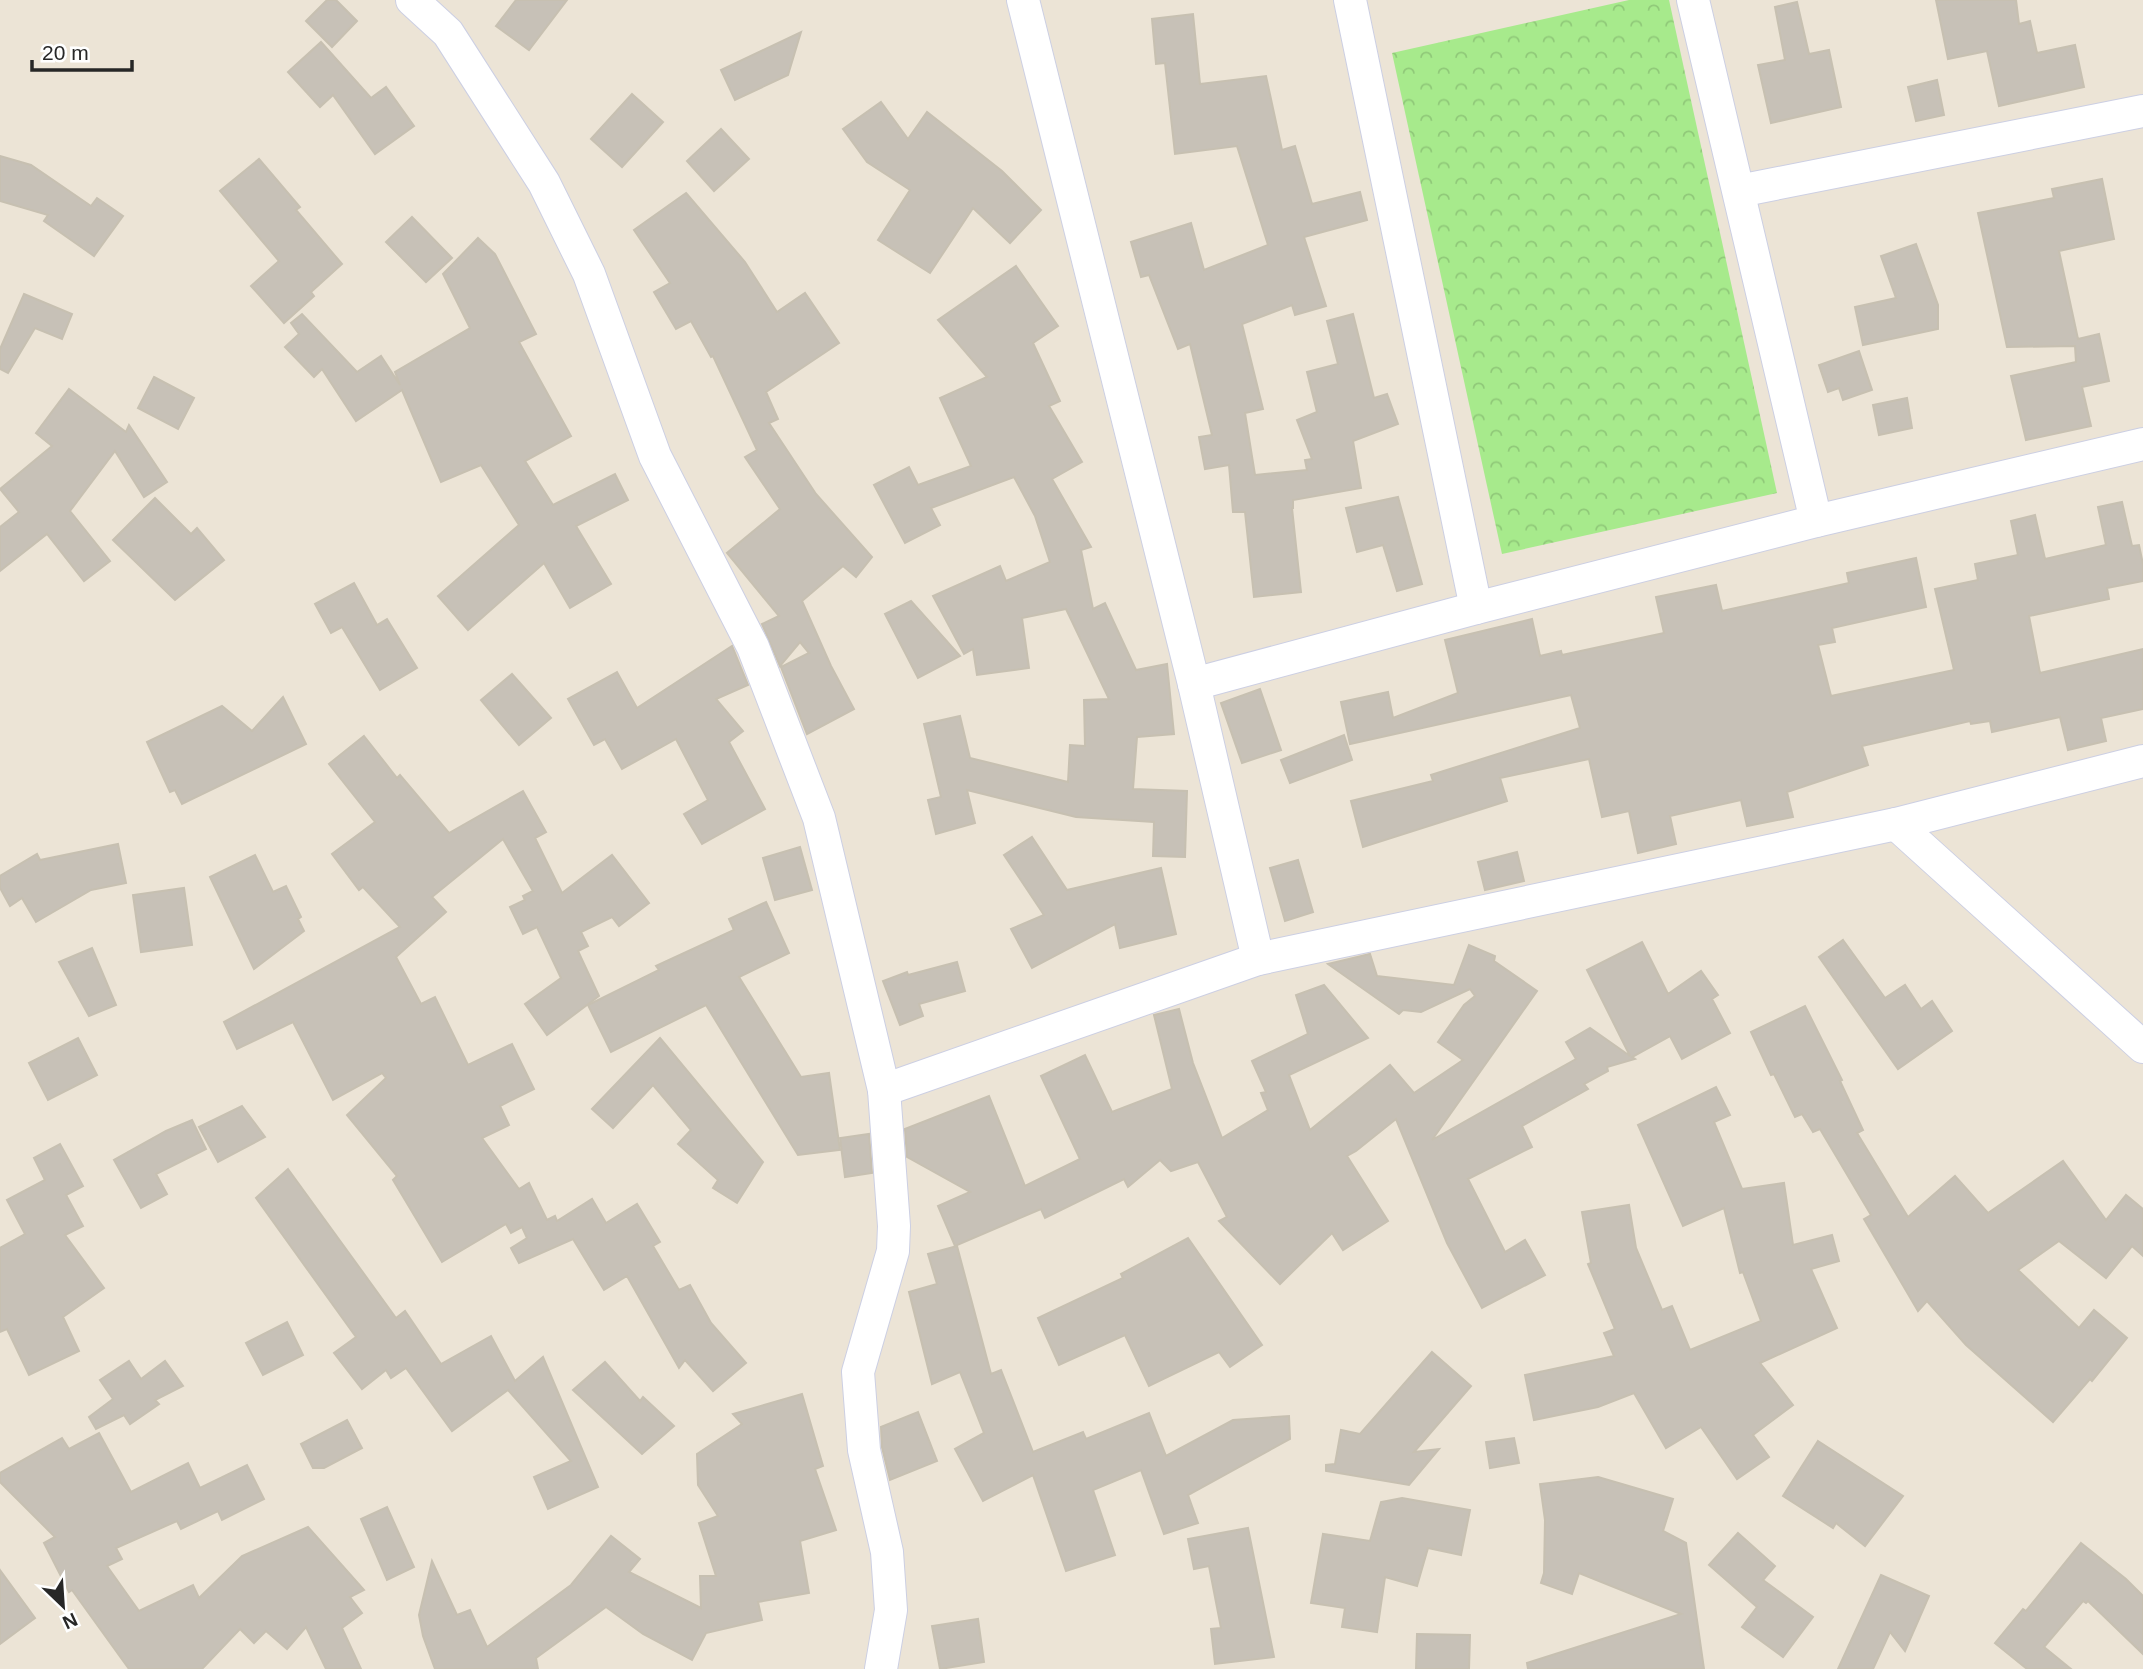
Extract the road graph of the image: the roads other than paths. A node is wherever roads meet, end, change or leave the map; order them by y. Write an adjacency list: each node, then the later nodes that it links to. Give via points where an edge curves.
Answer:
1 (412, 0): 15 (street, via 448,33 544,183 589,274 654,456 753,648 819,818)
2 (1023, 0): 10 (street)
3 (1350, 0): 9 (street)
4 (1693, 0): 6 (street)
5 (2143, 111): 6 (street)
6 (1739, 191): 8 (street)
7 (2143, 444): 8 (street)
8 (1815, 521): 9 (street)
9 (1476, 608): 10 (street)
10 (1194, 684): 13 (street)
11 (2143, 761): 12 (street)
12 (1896, 824): 13 (street); 14 (street)
13 (1258, 959): 15 (street)
14 (2143, 1047)
15 (884, 1090): 16 (street, via 892,1251 858,1372 864,1451 887,1552 890,1587 891,1610)
16 (881, 1669)

